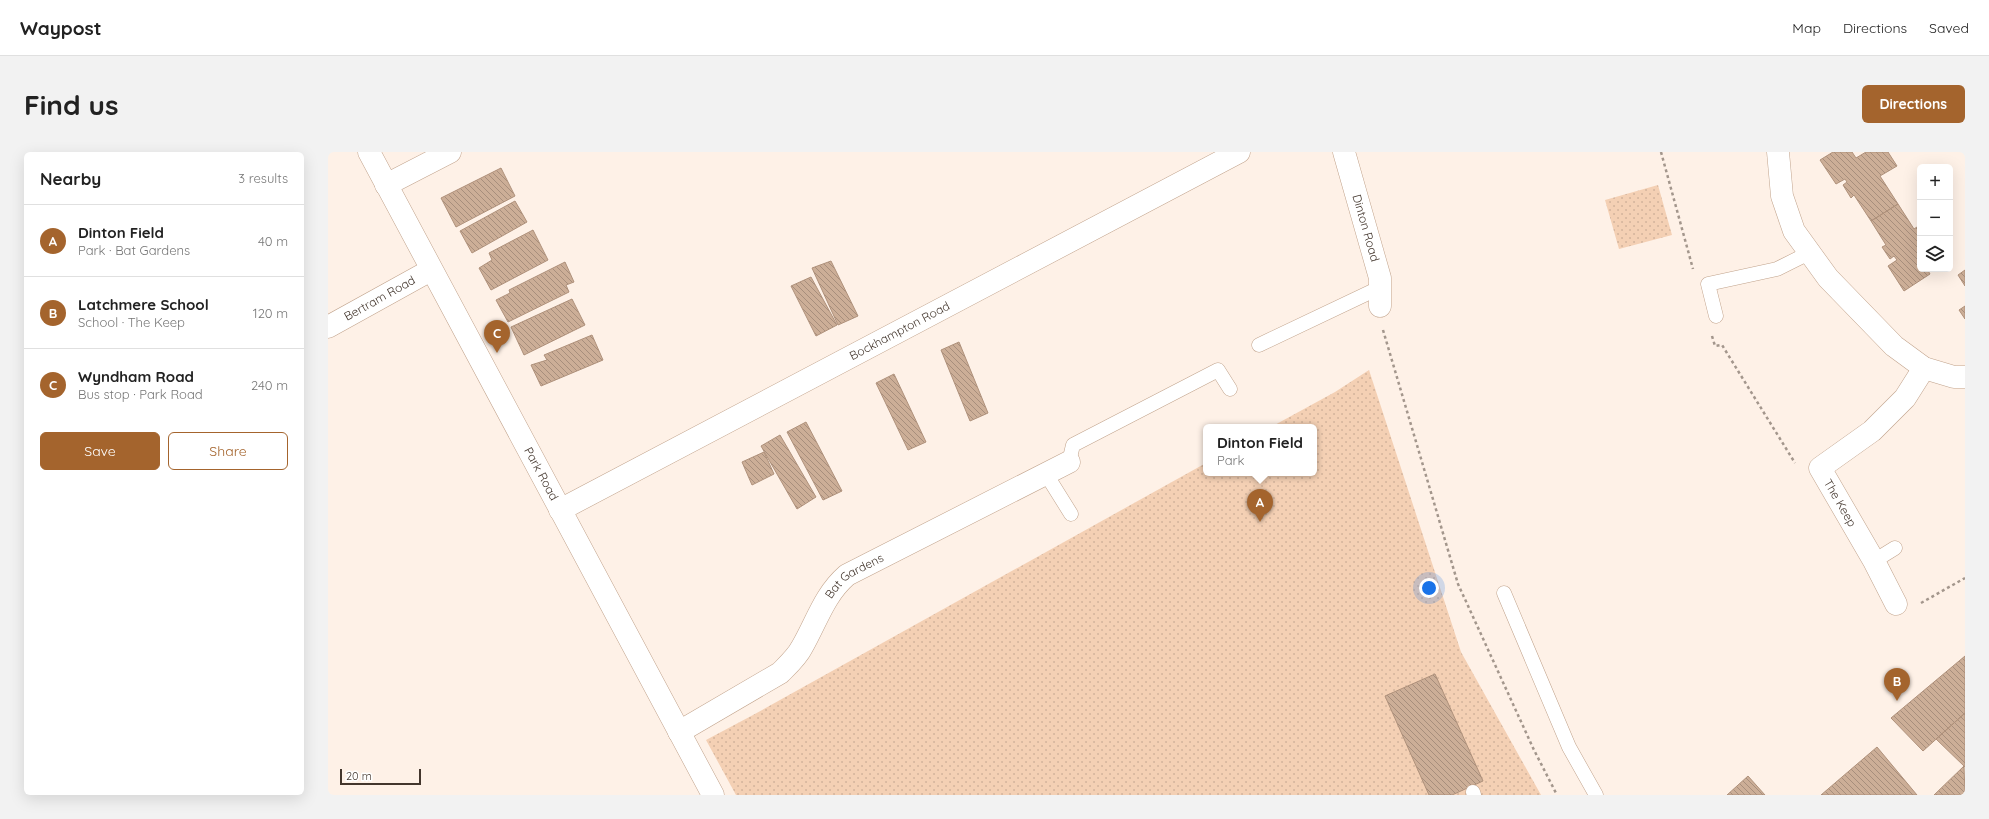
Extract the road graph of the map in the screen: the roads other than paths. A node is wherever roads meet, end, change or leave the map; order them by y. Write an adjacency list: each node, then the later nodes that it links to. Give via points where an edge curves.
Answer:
1 (369, 152): 6 (street, Park Road)
2 (450, 152): 6 (street)
3 (1239, 152): 18 (street, Bockhampton Road)
4 (1344, 152): 9 (street, Dinton Road, via 1380,278)
5 (1778, 152): 7 (street, via 1782,196 1794,231)
6 (386, 185): 8 (street, Park Road)
7 (1810, 253): 10 (lane, via 1777,269 1708,284); 13 (street, via 1828,278 1894,346)
8 (431, 270): 11 (street, Bertram Road); 18 (street, Park Road)
9 (1381, 296): 12 (lane)
10 (1716, 316)
11 (328, 327)
12 (1259, 345)
13 (1924, 368): 14 (street, via 1954,377); 21 (street, The Keep, via 1905,398 1872,431 1820,468)
14 (1965, 377)
15 (1230, 389): 16 (lane, via 1218,370 1073,445)
16 (1069, 462): 17 (street, Bat Gardens)
17 (1046, 474): 19 (lane); 24 (street, Bat Gardens, via 847,575 830,593 802,647 780,673 760,687)
18 (560, 510): 24 (street, Park Road)
19 (1071, 514)
20 (1895, 548): 21 (lane)
21 (1874, 561): 23 (street, The Keep)
22 (1504, 594): 26 (lane, via 1569,747)
23 (1896, 604)
24 (678, 732): 25 (street, Park Road)
25 (714, 795)
26 (1596, 795)

